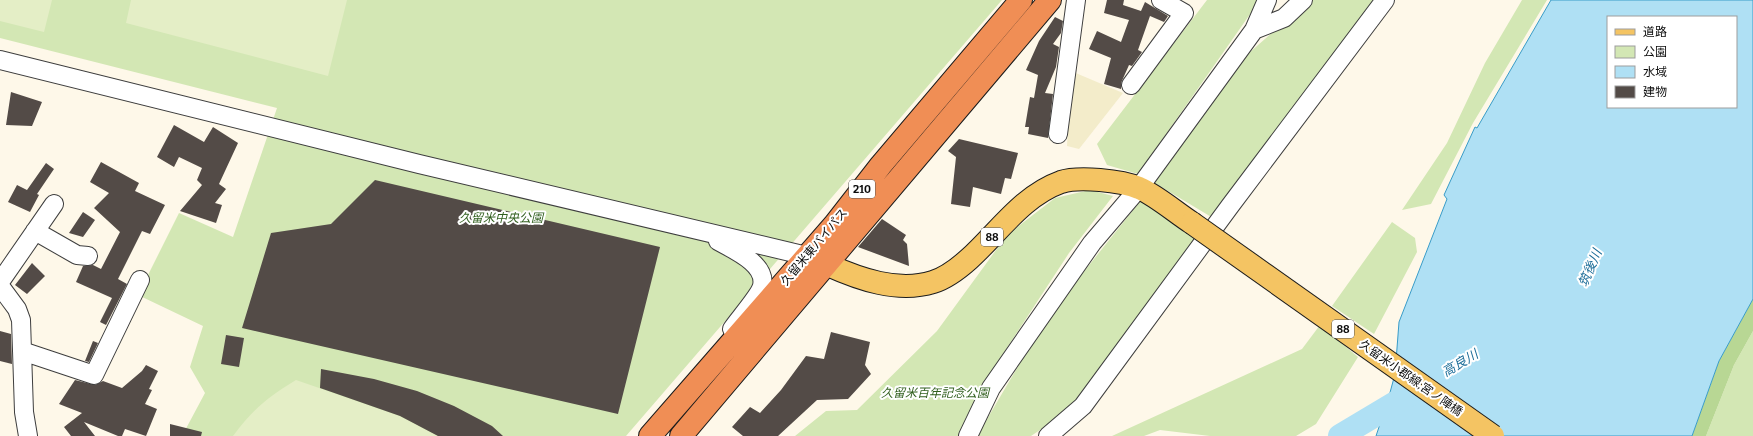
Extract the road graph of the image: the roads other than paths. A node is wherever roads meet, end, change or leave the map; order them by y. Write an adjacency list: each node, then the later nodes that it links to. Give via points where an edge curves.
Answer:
1 (1021, 0): 17 (highway, 久留米東バイパス / 210)
2 (1050, 0): 18 (highway, 久留米東バイパス / 210)
3 (1076, 0): 11 (street)
4 (1161, 0): 10 (street, via 1184,13)
5 (1267, 0): 8 (street)
6 (1303, 0): 8 (street, via 1284,18)
7 (1385, 0): 28 (street, via 1083,406)
8 (1254, 30): 12 (street)
9 (0, 60): 15 (street, via 405,161)
10 (1131, 85)
11 (1058, 134)
12 (1146, 192): 18 (main road, 88, via 1112,181 1086,179 1062,182 1041,192 1019,208 958,269 934,282 908,286 878,283); 27 (street, via 1092,244 992,386); 29 (main road, 久留米小郡線;宮ノ陣橋 / 88, bridge)
13 (54, 204): 14 (street)
14 (35, 231): 16 (street, via 77,255); 20 (street)
15 (702, 231): 17 (street); 23 (street, via 751,261 762,275 762,288)
16 (88, 256)
17 (807, 256): 18 (street); 23 (highway, 久留米東バイパス / 210)
18 (828, 265): 26 (highway, 久留米東バイパス / 210, via 802,292)
19 (140, 280): 22 (street, via 94,375)
20 (0, 282)
21 (0, 286): 22 (street, via 19,315)
22 (22, 351): 24 (street, via 24,412)
23 (700, 376): 25 (highway, 久留米東バイパス / 210)
24 (28, 436)
25 (650, 436)
26 (681, 436)
27 (968, 436)
28 (1048, 436)
29 (1493, 436)

